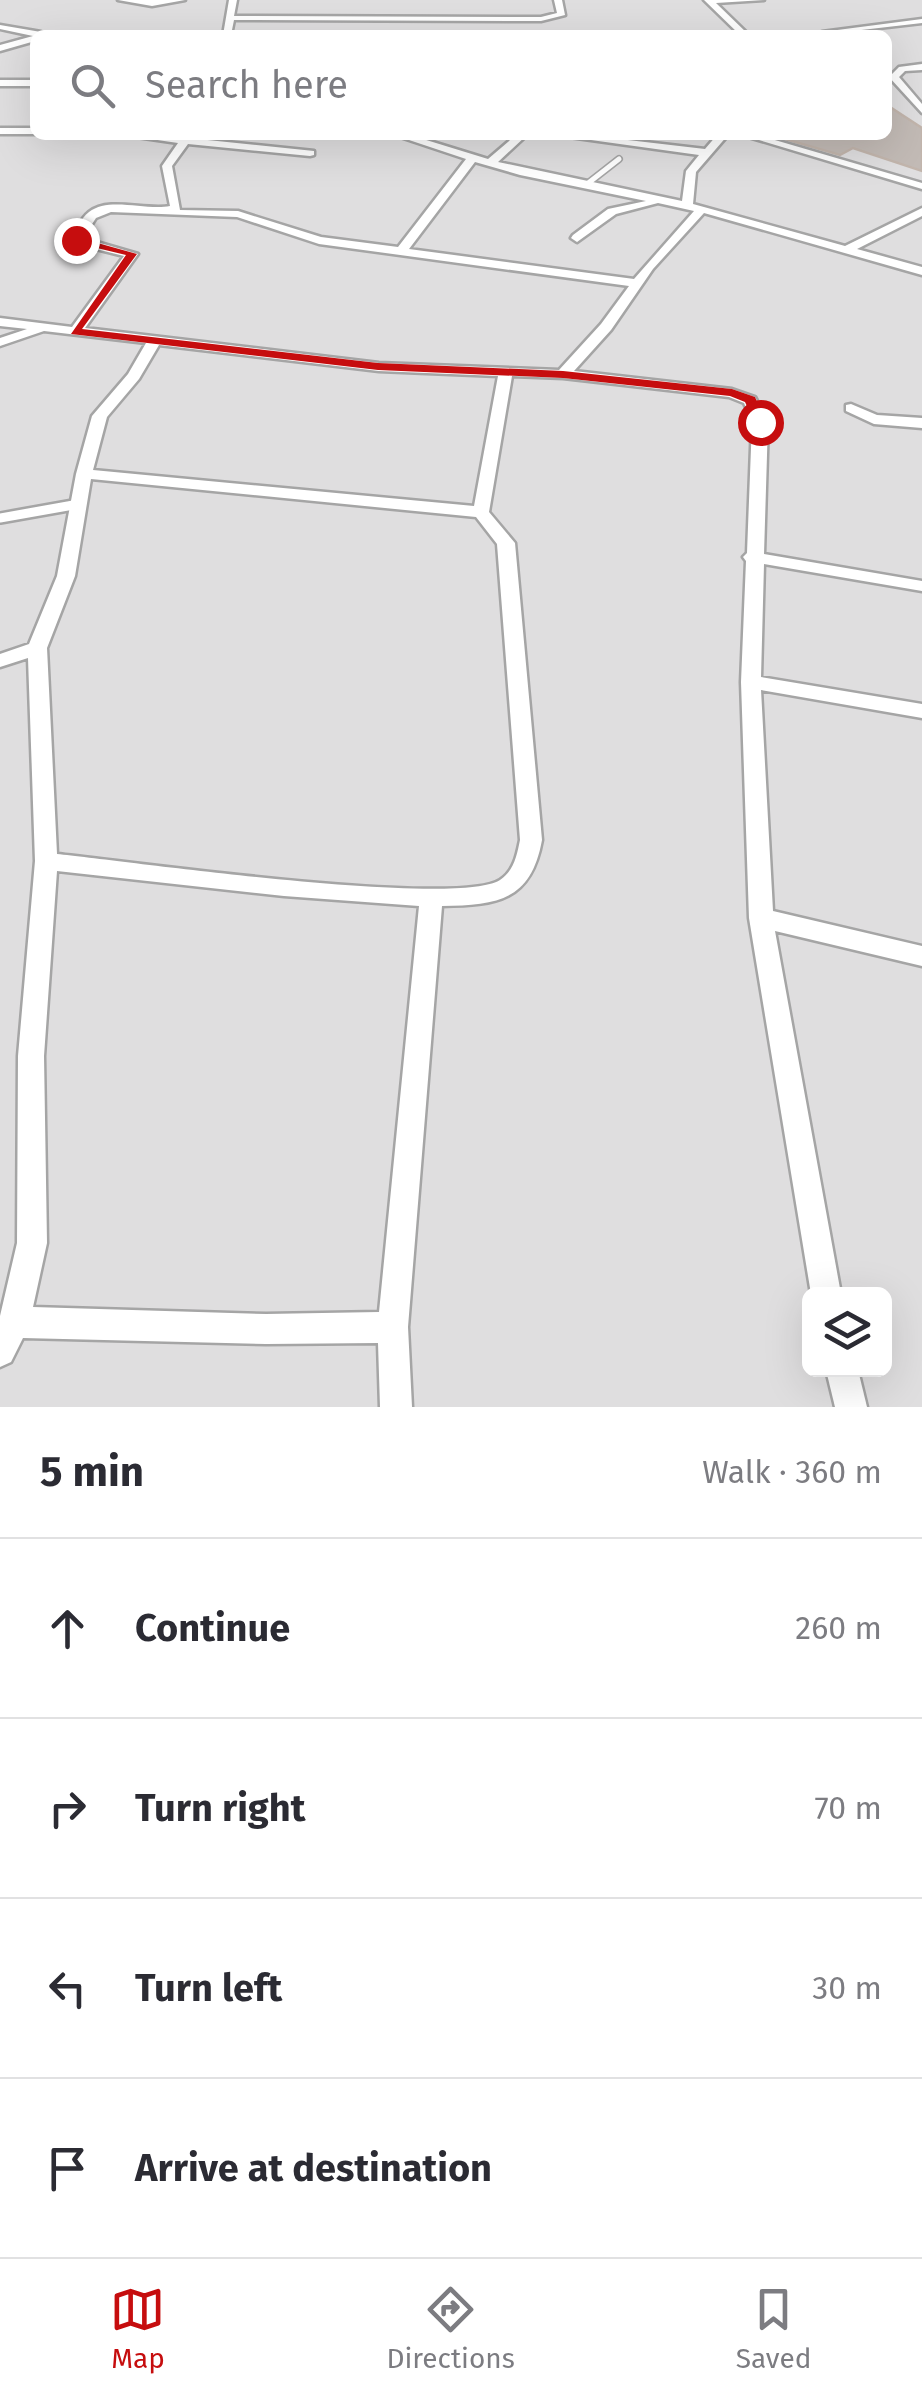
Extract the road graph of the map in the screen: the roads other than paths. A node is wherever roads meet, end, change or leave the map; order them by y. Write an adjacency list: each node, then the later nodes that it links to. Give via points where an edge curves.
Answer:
1 (122, 0): 2 (street)
2 (181, 0)
3 (233, 0): 7 (street)
4 (558, 0): 7 (street, via 561,16 541,19)
5 (760, 0): 6 (street)
6 (709, 1): 11 (street)
7 (230, 18): 10 (street)
8 (922, 21): 12 (street)
9 (0, 28): 13 (street)
10 (228, 30)
11 (740, 30)
12 (858, 30)
13 (30, 34)
14 (30, 39): 15 (street)
15 (0, 48)
16 (892, 66): 18 (street)
17 (922, 66): 18 (street)
18 (902, 70): 21 (street)
19 (0, 83): 20 (street)
20 (30, 83)
21 (892, 86): 22 (street)
22 (922, 110)
23 (0, 131): 24 (street)
24 (30, 131)
25 (159, 140): 32 (street)
26 (205, 140): 33 (street)
27 (415, 140): 36 (street)
28 (516, 140): 38 (street)
29 (604, 140): 34 (street)
30 (719, 140): 34 (street)
31 (764, 140): 40 (street)
32 (183, 144): 33 (street); 45 (street, via 166,166 176,208)
33 (201, 146): 35 (street)
34 (708, 152): 42 (street, via 691,171)
35 (310, 153)
36 (472, 158): 38 (street); 47 (street)
37 (619, 159): 39 (lane)
38 (490, 163): 39 (street)
39 (587, 184): 41 (street)
40 (922, 186)
41 (670, 202): 42 (street); 46 (street, via 612,211)
42 (686, 205): 43 (street)
43 (702, 209): 48 (street); 50 (street)
44 (922, 211): 48 (street)
45 (164, 214): 47 (street, via 248,216 306,238); 53 (street, via 92,215 76,240 132,254)
46 (577, 238)
47 (403, 249): 50 (street)
48 (846, 250): 49 (street)
49 (922, 270)
50 (636, 283): 56 (street)
51 (0, 322): 52 (street)
52 (44, 328): 53 (street); 55 (street)
53 (75, 332): 54 (street)
54 (155, 340): 57 (street); 60 (street, via 100,416)
55 (0, 342)
56 (563, 374): 57 (street); 64 (street, via 750,400 760,422)
57 (505, 375): 62 (street)
58 (851, 408): 59 (street, via 874,420)
59 (922, 423)
60 (84, 474): 61 (street); 62 (street)
61 (79, 504): 63 (lane); 66 (street, via 66,576)
62 (481, 512): 71 (street, via 506,543 530,840 525,870 500,892)
63 (0, 518)
64 (752, 557): 65 (street); 68 (street)
65 (922, 586)
66 (37, 648): 67 (street); 70 (street)
67 (0, 660)
68 (750, 682): 69 (street); 72 (street)
69 (922, 711)
70 (46, 861): 71 (street); 75 (street, via 31,1056 32,1243)
71 (431, 899): 76 (street)
72 (761, 918): 73 (street); 74 (street)
73 (922, 956)
74 (825, 1287)
75 (14, 1322): 76 (street); 77 (street)
76 (394, 1327): 79 (street)
77 (0, 1351)
78 (844, 1377): 80 (street)
79 (396, 1407)
80 (850, 1407)

